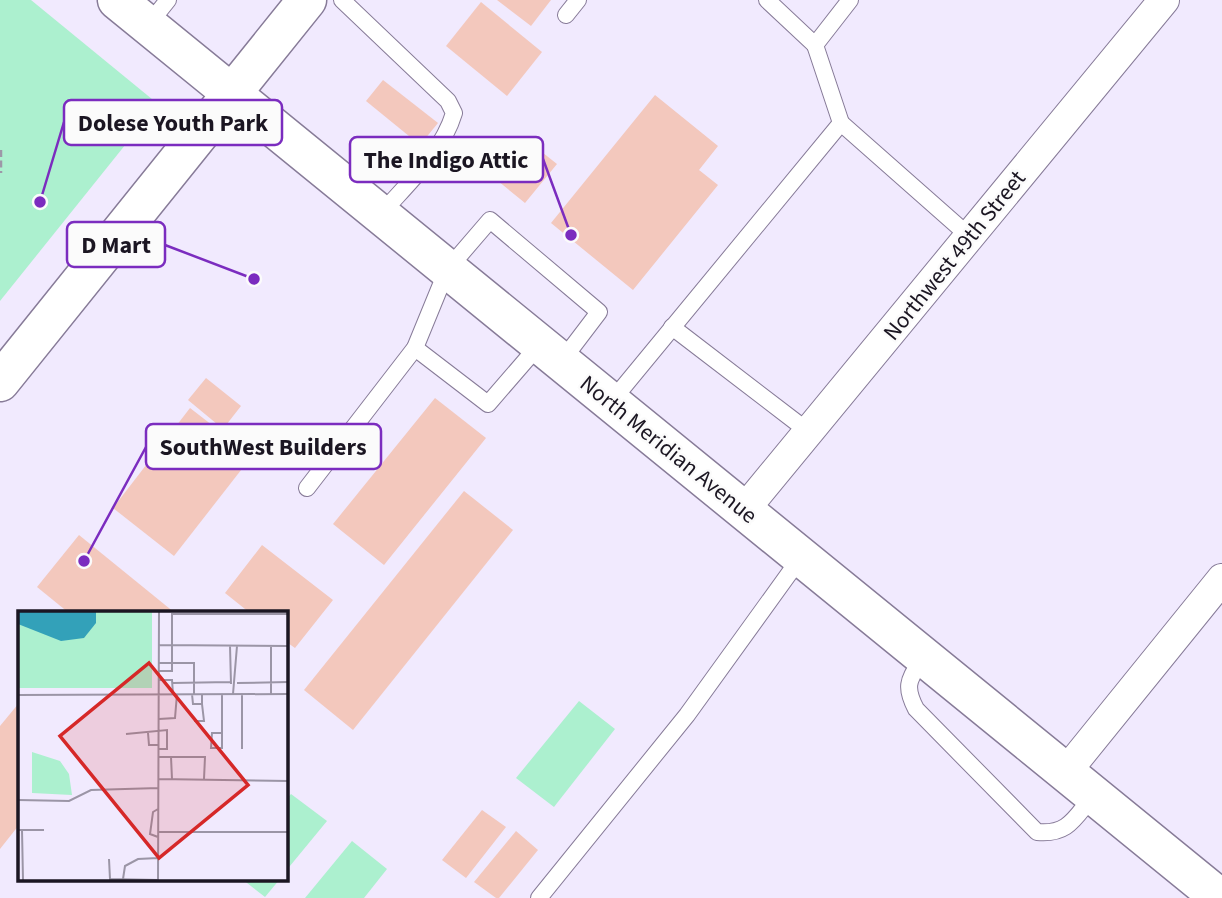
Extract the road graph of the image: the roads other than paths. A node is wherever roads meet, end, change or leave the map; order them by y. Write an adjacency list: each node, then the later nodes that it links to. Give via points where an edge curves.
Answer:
1 (117, 0): 8 (main road, North Meridian Avenue)
2 (342, 0): 13 (lane, via 454,113 439,147)
3 (578, 0): 9 (lane)
4 (767, 0): 10 (lane)
5 (850, 0): 10 (lane)
6 (1164, 0): 14 (street, Northwest 49th Street)
7 (297, 3): 11 (main road)
8 (158, 12): 11 (main road, North Meridian Avenue)
9 (566, 15)
10 (815, 45): 12 (lane)
11 (233, 94): 13 (main road, North Meridian Avenue); 19 (main road)
12 (841, 123): 14 (lane); 16 (lane)
13 (380, 215): 15 (main road, North Meridian Avenue)
14 (969, 236): 21 (street, Northwest 49th Street)
15 (447, 270): 17 (lane); 18 (main road, North Meridian Avenue); 18 (lane, via 490,220 599,313)
16 (672, 327): 20 (lane); 21 (lane)
17 (415, 348): 18 (lane, via 488,404); 22 (lane)
18 (550, 353): 20 (main road, North Meridian Avenue)
19 (0, 382)
20 (611, 402): 23 (main road, North Meridian Avenue)
21 (808, 432): 23 (street, Northwest 49th Street)
22 (307, 488)
23 (744, 510): 24 (main road, North Meridian Avenue)
24 (801, 557): 26 (main road, North Meridian Avenue); 28 (lane, via 687,715)
25 (1222, 579): 27 (street)
26 (923, 657): 27 (main road, North Meridian Avenue); 27 (lane, via 908,683 916,709 1037,832 1054,834 1065,828)
27 (1079, 784): 29 (main road, North Meridian Avenue)
28 (539, 898)
29 (1220, 898)

